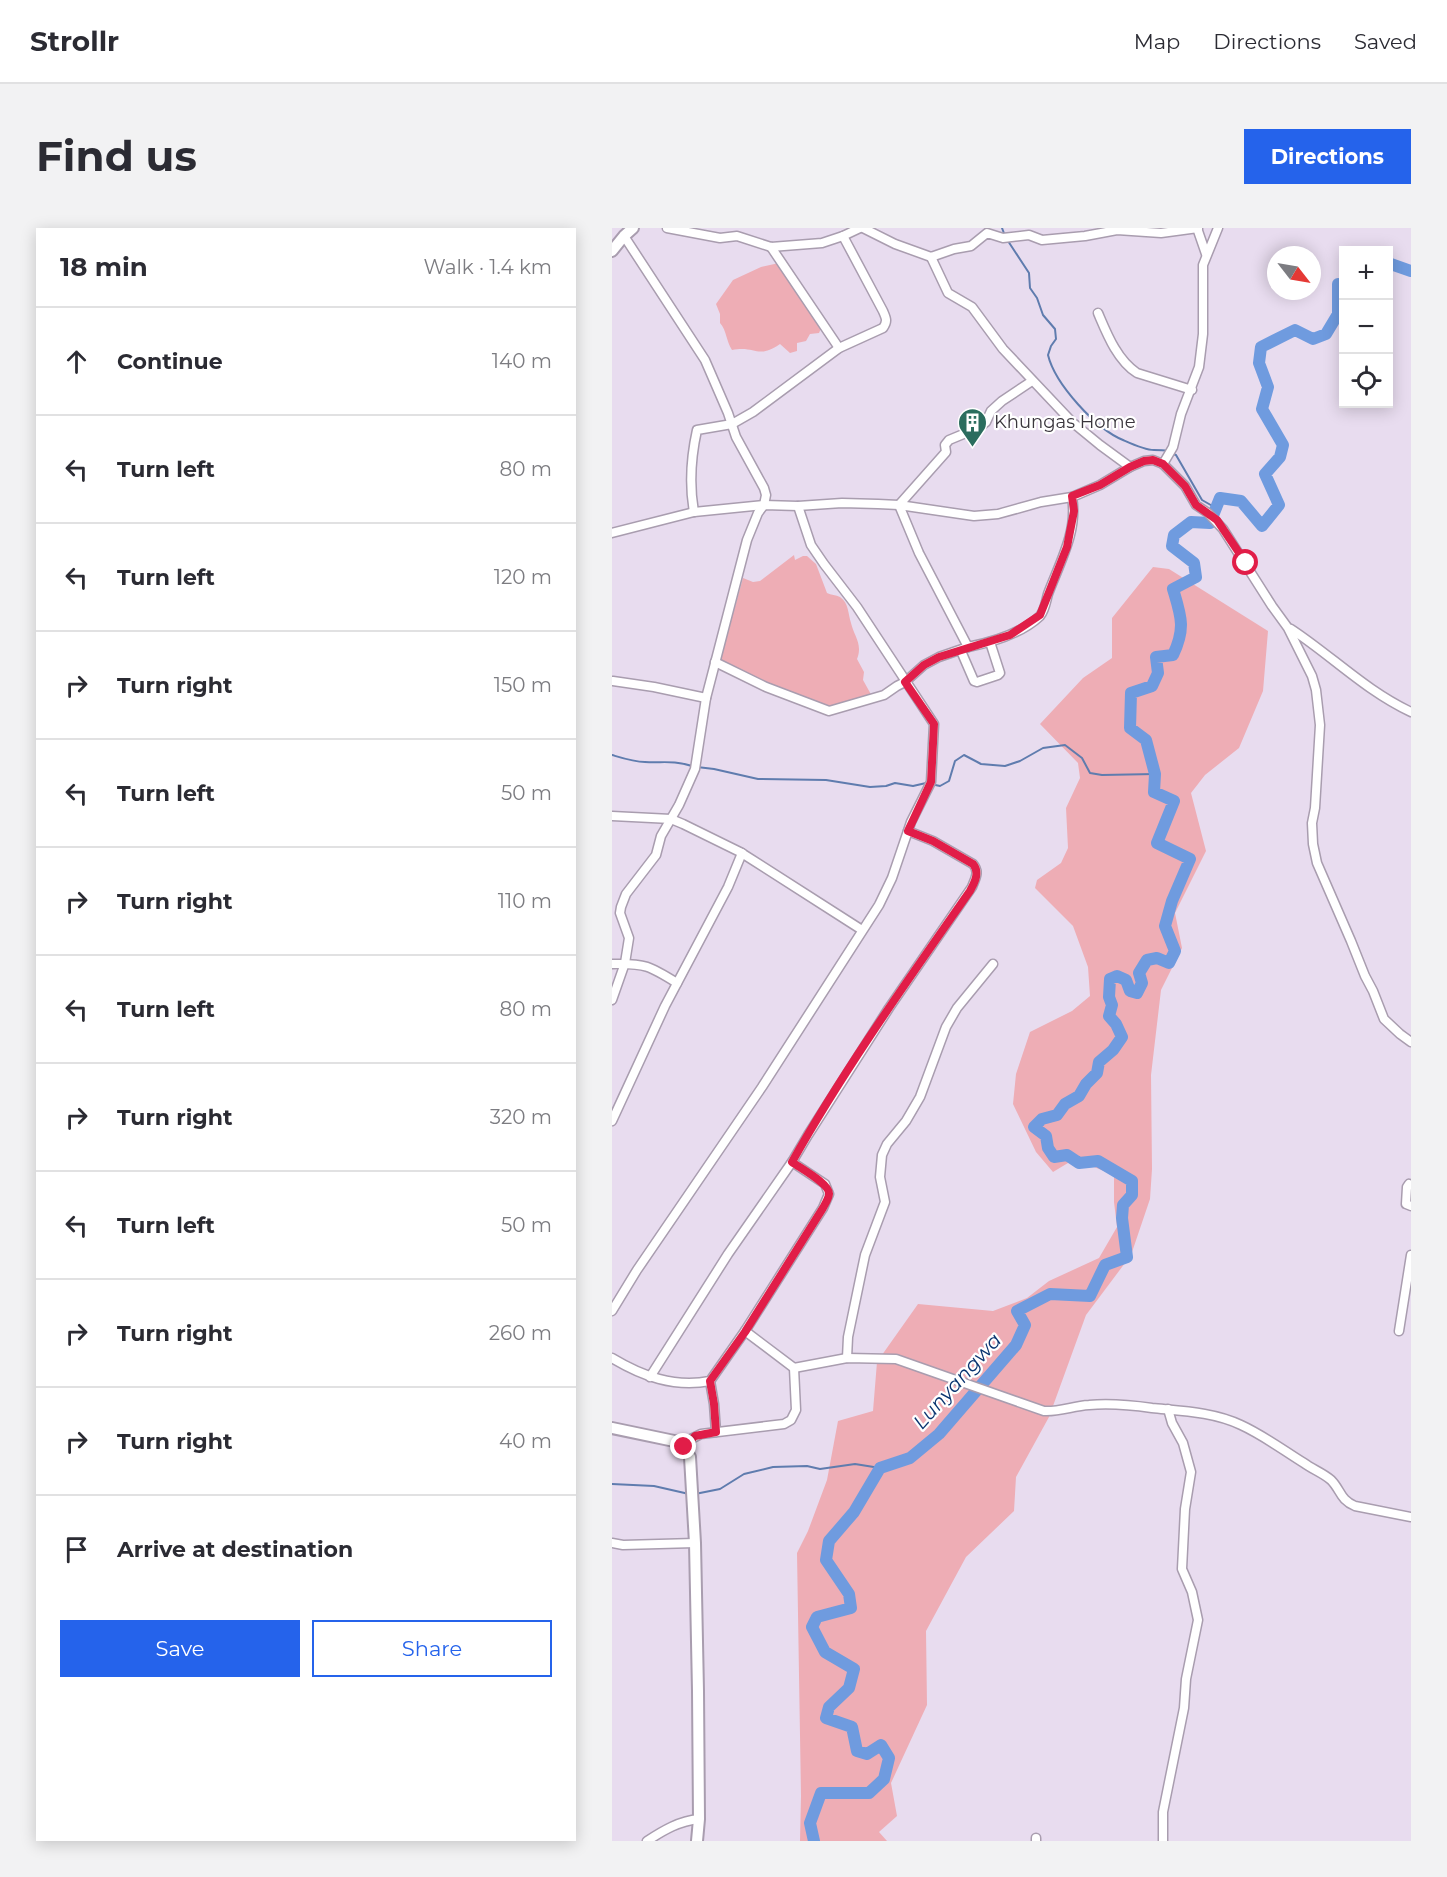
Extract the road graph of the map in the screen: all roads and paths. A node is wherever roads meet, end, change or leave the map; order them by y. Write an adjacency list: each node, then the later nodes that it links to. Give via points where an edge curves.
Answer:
1 (633, 228): 6 (street)
2 (667, 228): 7 (street, via 720,238)
3 (861, 228): 8 (street); 12 (street)
4 (1197, 228): 11 (street); 12 (street, via 1161,233 1117,231 1042,240 1029,235 1006,238 987,233 971,246)
5 (1218, 228): 11 (street)
6 (620, 232): 10 (street); 17 (street, via 705,360)
7 (740, 232): 9 (street)
8 (843, 236): 9 (street, via 815,244); 14 (street, via 886,321 883,327)
9 (771, 246): 14 (street)
10 (612, 251)
11 (1206, 254): 16 (street, via 1201,356)
12 (931, 256): 15 (street, via 946,291 972,307)
13 (1098, 313): 16 (street, via 1129,368)
14 (839, 348): 17 (street)
15 (1032, 381): 19 (street, via 1086,434); 22 (street, via 1002,401 978,428 949,440 946,452)
16 (1192, 390): 18 (street)
17 (732, 424): 21 (street, via 764,488); 24 (street, via 697,430 691,464)
18 (1163, 464): 19 (street, via 1150,460); 26 (street, via 1185,486 1196,505 1217,520)
19 (1130, 467): 20 (street)
20 (1072, 496): 22 (street, via 974,516); 27 (street, via 1074,511 1067,547 1043,611 1010,635)
21 (764, 505): 23 (street); 24 (street); 29 (street, via 747,540)
22 (899, 505): 23 (street, via 842,502); 28 (street)
23 (798, 506): 31 (street, via 812,545)
24 (694, 512): 25 (street)
25 (612, 533)
26 (1288, 628): 33 (street, via 1359,681); 44 (street, via 1312,676 1318,707 1315,808 1311,823 1317,863 1383,1019)
27 (990, 642): 28 (street); 28 (street, via 999,674 977,682)
28 (965, 649): 31 (street, via 924,665)
29 (715, 662): 31 (street, via 829,711 884,695); 32 (street)
30 (613, 681): 32 (street)
31 (905, 682): 36 (street, via 934,724 930,784)
32 (706, 698): 35 (street, via 696,766)
33 (1411, 712)
34 (612, 816): 35 (street)
35 (671, 819): 37 (street); 39 (street, via 656,855 626,894 621,907 628,938)
36 (908, 831): 38 (street, via 892,878); 46 (street, via 973,864 977,875)
37 (742, 853): 38 (street); 42 (street)
38 (862, 930): 50 (street)
39 (625, 963): 40 (street); 42 (street, via 648,966); 43 (street)
40 (612, 964)
41 (993, 964): 54 (street, via 952,1017 920,1097 882,1155 880,1177 885,1202 865,1255)
42 (677, 983): 45 (street)
43 (612, 1000)
44 (1411, 1042)
45 (612, 1122)
46 (792, 1162): 52 (street, via 825,1184 829,1194); 56 (street)
47 (1411, 1185): 48 (street, via 1407,1187 1406,1204)
48 (1411, 1206)
49 (1411, 1255): 51 (street)
50 (612, 1311)
51 (1398, 1331)
52 (745, 1332): 55 (street); 57 (street)
53 (612, 1358): 56 (street)
54 (847, 1358): 55 (street); 58 (street, via 896,1359 1044,1411 1109,1404)
55 (794, 1368): 60 (street, via 796,1410 791,1420)
56 (650, 1377): 57 (street, via 681,1383)
57 (710, 1381): 60 (street)
58 (1168, 1409): 62 (street, via 1201,1413 1241,1425 1326,1477 1347,1503); 68 (street, via 1191,1472 1182,1569 1198,1620 1163,1812)
59 (612, 1428): 61 (street, via 672,1440)
60 (716, 1432): 61 (street, via 695,1436)
61 (684, 1447): 64 (street, via 690,1457)
62 (1411, 1517)
63 (612, 1543): 64 (street)
64 (695, 1543): 65 (street)
65 (699, 1819): 66 (street, via 668,1828); 67 (street)
66 (647, 1841)
67 (697, 1841)
68 (1163, 1841)

